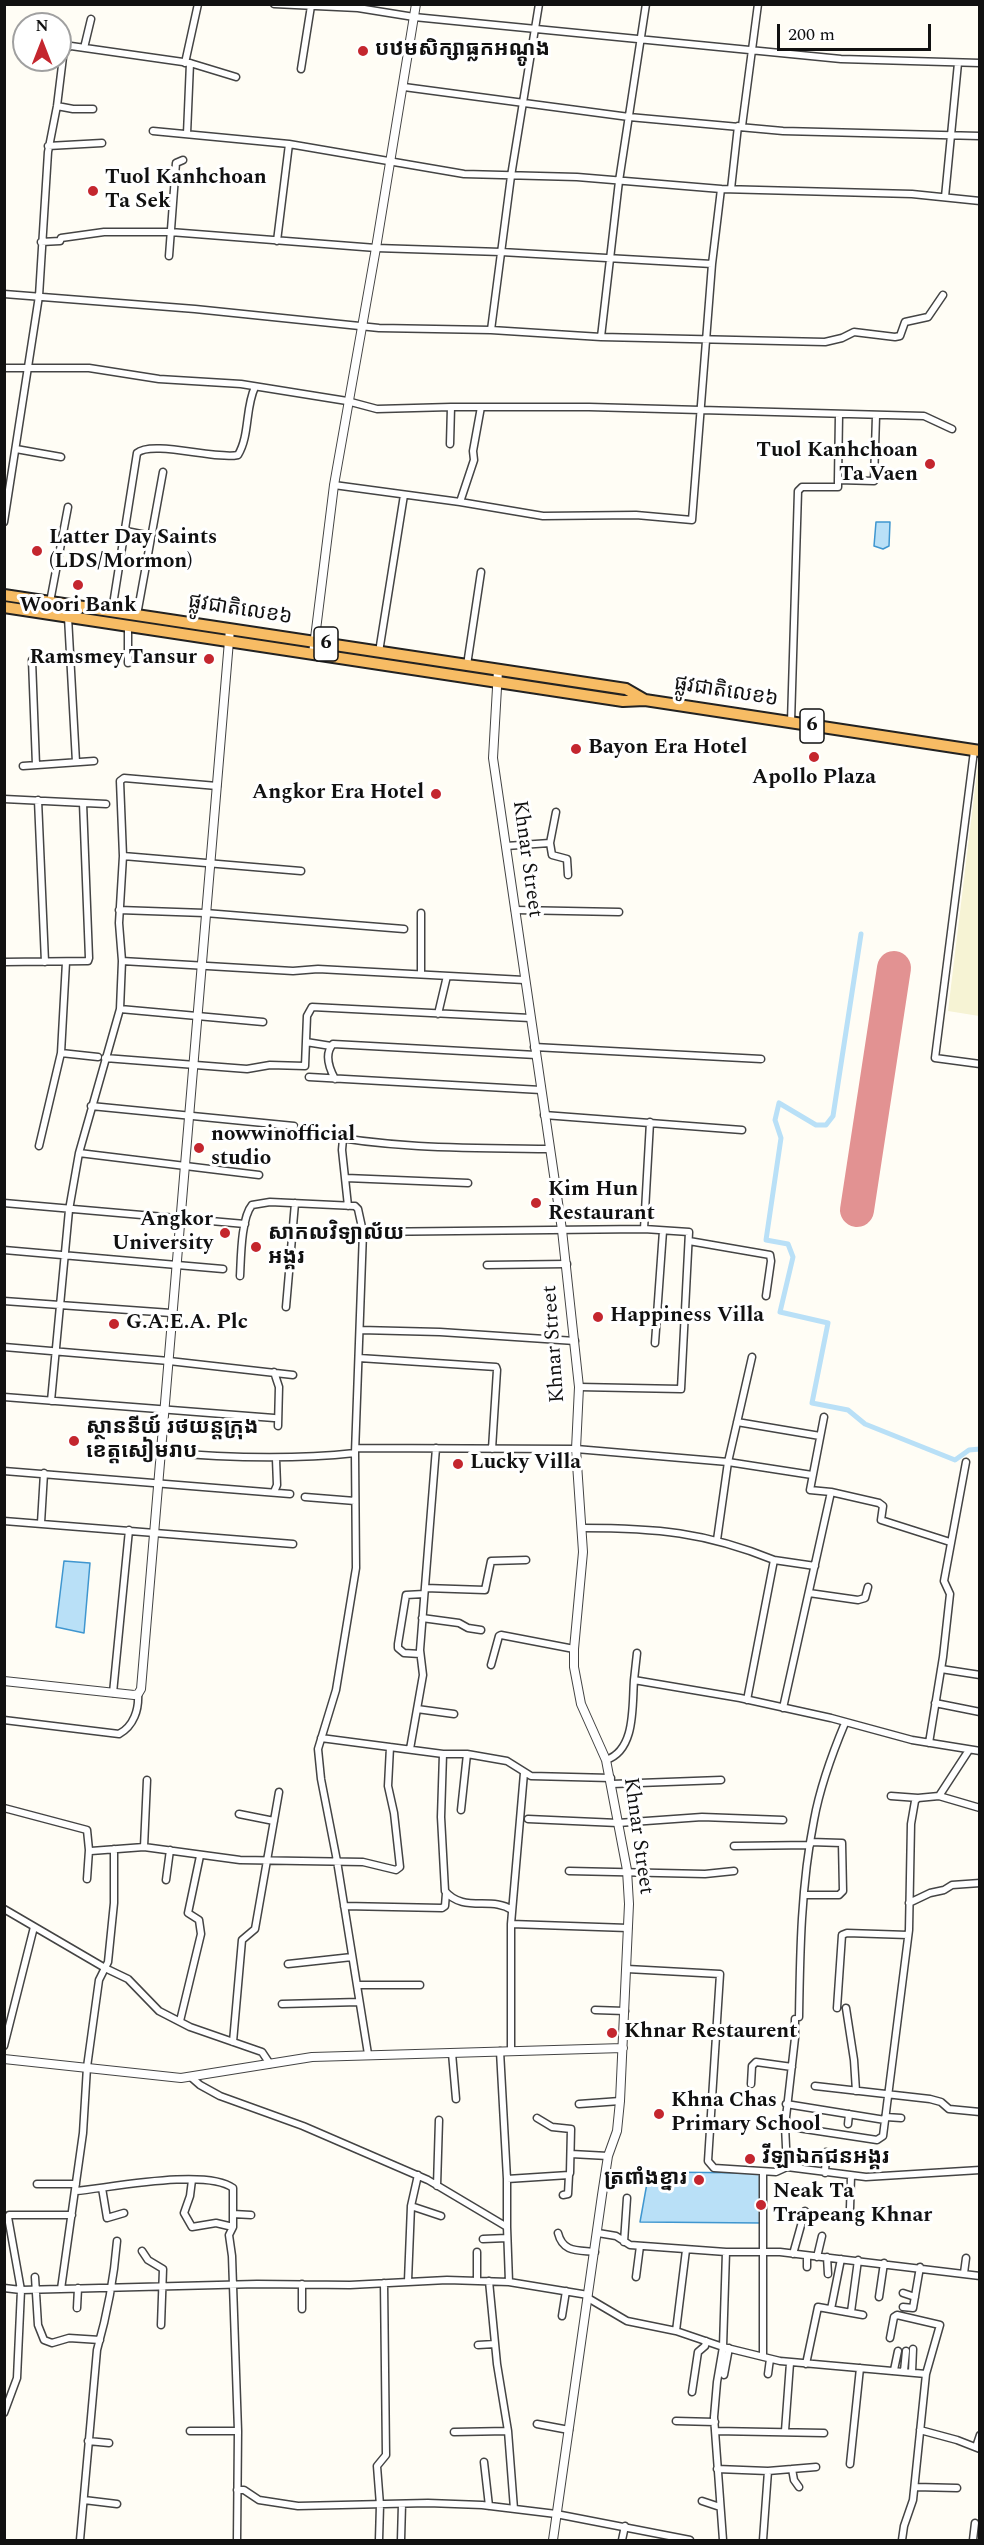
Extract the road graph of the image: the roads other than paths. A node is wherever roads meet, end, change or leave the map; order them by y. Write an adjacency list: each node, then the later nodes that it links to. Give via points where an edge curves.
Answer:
1 (198, 4): 14 (street)
2 (274, 4): 7 (street)
3 (416, 4): 8 (street)
4 (540, 4): 10 (street)
5 (646, 4): 11 (street)
6 (758, 4): 13 (street)
7 (311, 6): 8 (street, via 358,8); 17 (street)
8 (414, 17): 10 (street); 19 (street)
9 (92, 19): 12 (street)
10 (534, 29): 11 (street); 20 (street)
11 (640, 39): 13 (street); 23 (street)
12 (84, 48): 14 (street); 21 (street, via 64,49)
13 (752, 50): 15 (street); 24 (street)
14 (187, 63): 18 (street); 26 (street)
15 (958, 63): 16 (street); 27 (street)
16 (980, 63)
17 (301, 69)
18 (236, 77)
19 (404, 87): 20 (street); 33 (street)
20 (522, 104): 23 (street); 34 (street)
21 (57, 106): 22 (street); 31 (street)
22 (93, 109)
23 (629, 117): 24 (street); 35 (street)
24 (740, 126): 27 (street, via 793,132); 37 (street)
25 (153, 131): 26 (street)
26 (187, 134): 30 (street)
27 (950, 135): 28 (street); 38 (street)
28 (980, 136)
29 (102, 143): 31 (street)
30 (289, 144): 33 (street); 41 (street)
31 (48, 146): 42 (street)
32 (183, 160): 40 (street, via 176,163)
33 (390, 161): 34 (street, via 464,174); 43 (street)
34 (511, 176): 35 (street); 44 (street)
35 (619, 181): 36 (street); 46 (street)
36 (721, 189): 37 (street); 47 (street)
37 (731, 189): 38 (street)
38 (945, 197): 39 (street)
39 (980, 201)
40 (170, 232): 41 (street); 42 (street, via 104,232); 45 (street)
41 (277, 241): 43 (street)
42 (41, 242): 50 (street)
43 (376, 248): 44 (street); 51 (street)
44 (501, 252): 46 (street); 52 (street)
45 (169, 256)
46 (609, 259): 47 (street); 53 (street)
47 (712, 264): 54 (street)
48 (4, 294): 50 (street)
49 (943, 295): 54 (street, via 928,317 905,322 900,336 895,337 854,332 825,342)
50 (39, 296): 51 (street); 56 (street)
51 (361, 327): 52 (street); 58 (street)
52 (491, 330): 53 (street)
53 (601, 337): 54 (street)
54 (707, 339): 61 (street)
55 (4, 368): 56 (street)
56 (29, 369): 57 (street, via 89,368); 66 (street)
57 (255, 387): 58 (street); 75 (street, via 238,455 138,450)
58 (347, 402): 59 (street, via 378,409); 70 (street)
59 (451, 407): 60 (street); 65 (street)
60 (481, 407): 61 (street); 72 (street, via 474,460)
61 (700, 410): 62 (street); 72 (street, via 692,520 543,516)
62 (839, 415): 63 (street); 69 (street)
63 (876, 416): 64 (street, via 924,416); 69 (street, via 874,481)
64 (952, 429)
65 (450, 444)
66 (16, 449): 67 (street); 74 (street)
67 (62, 457)
68 (163, 472): 76 (street)
69 (838, 480): 98 (street, via 838,487 802,487 798,491)
70 (334, 485): 71 (street); 87 (street)
71 (404, 495): 72 (street); 88 (street)
72 (460, 502)
73 (68, 507): 79 (street)
74 (4, 522)
75 (126, 531): 76 (street); 81 (street)
76 (151, 536): 82 (street)
77 (481, 572): 92 (street)
78 (4, 595): 79 (highway, ផ្លូវជាតិលេខ៦ / 6)
79 (50, 602): 81 (highway, ផ្លូវជាតិលេខ៦ / 6)
80 (4, 607): 83 (highway, ផ្លូវជាតិលេខ៦ / 6)
81 (112, 611): 82 (highway, ផ្លូវជាតិលេខ៦ / 6)
82 (137, 615): 85 (highway, ផ្លូវជាតិលេខ៦ / 6)
83 (68, 617): 84 (highway, ផ្លូវជាតិលេខ៦ / 6); 90 (street)
84 (128, 626): 86 (highway, ផ្លូវជាតិលេខ៦ / 6); 91 (street)
85 (230, 629): 86 (street); 87 (highway, ផ្លូវជាតិលេខ៦ / 6)
86 (228, 641): 89 (highway, ផ្លូវជាតិលេខ៦ / 6); 104 (street)
87 (314, 642): 88 (highway, ផ្លូវជាតិលេខ៦ / 6); 89 (street)
88 (379, 652): 92 (highway, ផ្លូវជាតិលេខ៦ / 6)
89 (313, 654): 94 (highway, ផ្លូវជាតិលេខ៦ / 6)
90 (70, 660): 101 (street); 102 (street, via 32,660)
91 (128, 663)
92 (467, 665): 93 (highway, ផ្លូវជាតិលេខ៦ / 6)
93 (498, 670): 94 (street, Khnar Street); 95 (highway, ផ្លូវជាតិលេខ៦ / 6)
94 (496, 682): 96 (highway, ផ្លូវជាតិលេខ៦ / 6); 111 (street, Khnar Street, via 494,758)
95 (584, 683): 96 (highway); 97 (highway, ផ្លូវជាតិលេខ៦ / 6, via 626,689)
96 (583, 695): 97 (highway, ផ្លូវជាតិលេខ៦ / 6)
97 (645, 700): 98 (highway, ផ្លូវជាតិលេខ៦ / 6)
98 (791, 722): 99 (highway, ផ្លូវជាតិលេខ៦ / 6)
99 (977, 751): 142 (street, via 935,1058)
100 (94, 761): 101 (street)
101 (76, 762): 102 (street)
102 (36, 765): 103 (street)
103 (23, 766)
104 (217, 786): 112 (street, via 121,779); 113 (street)
105 (4, 799): 106 (street)
106 (38, 800): 107 (street); 124 (street)
107 (83, 803): 108 (street); 125 (street, via 89,958)
108 (106, 804)
109 (556, 812): 110 (street)
110 (550, 843): 111 (street); 115 (street, via 552,855 567,859)
111 (506, 846): 117 (street, Khnar Street)
112 (123, 856): 113 (street); 116 (street)
113 (210, 864): 114 (street); 120 (street)
114 (301, 871)
115 (568, 875)
116 (119, 910): 120 (street); 122 (street)
117 (515, 910): 118 (street); 129 (street, Khnar Street)
118 (619, 912)
119 (421, 913): 127 (street)
120 (205, 914): 121 (street); 126 (street)
121 (404, 929)
122 (122, 961): 126 (street); 130 (street)
123 (4, 962): 124 (street)
124 (45, 962): 125 (street)
125 (66, 962): 138 (street)
126 (202, 965): 127 (street); 132 (street)
127 (421, 974): 128 (street)
128 (447, 976): 129 (street); 131 (street)
129 (524, 980): 133 (street, Khnar Street)
130 (120, 1009): 132 (street); 140 (street)
131 (438, 1014): 133 (street); 135 (street, via 312,1007 307,1016)
132 (197, 1017): 134 (street); 143 (street)
133 (530, 1018): 137 (street, Khnar Street)
134 (263, 1022)
135 (306, 1042): 136 (street); 143 (street, via 305,1066)
136 (331, 1046): 137 (street); 145 (street, via 328,1066)
137 (535, 1051): 141 (street); 146 (street, Khnar Street)
138 (61, 1053): 139 (street); 155 (street)
139 (98, 1057)
140 (105, 1058): 143 (street); 147 (street)
141 (761, 1059)
142 (980, 1064)
143 (194, 1066): 148 (street)
144 (309, 1077): 145 (street)
145 (335, 1079): 146 (street)
146 (541, 1090): 149 (street, Khnar Street)
147 (91, 1106): 148 (street); 157 (street)
148 (189, 1114): 151 (street); 158 (street)
149 (544, 1115): 150 (street); 156 (street, Khnar Street)
150 (650, 1122): 152 (street); 168 (street)
151 (294, 1126)
152 (742, 1130)
153 (313, 1133): 154 (street)
154 (344, 1139): 156 (street); 160 (street)
155 (39, 1146)
156 (549, 1149): 169 (street, Khnar Street)
157 (79, 1154): 158 (street); 165 (street)
158 (184, 1165): 159 (street); 166 (street)
159 (260, 1174)
160 (346, 1178): 161 (street); 164 (street)
161 (468, 1183)
162 (4, 1203): 165 (street)
163 (295, 1203): 164 (street); 167 (street, via 258,1202 248,1210); 183 (street)
164 (348, 1206): 171 (street, via 358,1209)
165 (69, 1210): 166 (street); 174 (street)
166 (180, 1219): 167 (street); 175 (street)
167 (245, 1224): 179 (street)
168 (644, 1229): 169 (street); 170 (street)
169 (562, 1230): 171 (street); 176 (street, Khnar Street)
170 (663, 1231): 172 (street, via 689,1232); 187 (street)
171 (363, 1232): 185 (street)
172 (689, 1241): 180 (street, via 770,1255); 195 (street, via 681,1389)
173 (4, 1250): 174 (street)
174 (64, 1254): 175 (street); 182 (street)
175 (175, 1264): 178 (street); 184 (street)
176 (567, 1264): 177 (street); 186 (street, Khnar Street)
177 (487, 1265)
178 (223, 1269)
179 (240, 1276)
180 (766, 1296)
181 (4, 1300): 182 (street)
182 (59, 1305): 184 (street); 189 (street)
183 (286, 1307)
184 (171, 1313): 192 (street)
185 (360, 1330): 186 (street); 191 (street)
186 (575, 1341): 195 (street, Khnar Street)
187 (655, 1343)
188 (4, 1347): 189 (street)
189 (55, 1353): 192 (street); 197 (street)
190 (752, 1357): 201 (street)
191 (359, 1358): 205 (street, via 496,1367); 207 (street)
192 (169, 1361): 193 (street); 198 (street)
193 (274, 1372): 194 (street); 202 (street, via 279,1387)
194 (293, 1375)
195 (579, 1387): 206 (street, Khnar Street)
196 (4, 1397): 197 (street)
197 (51, 1401): 198 (street)
198 (165, 1410): 200 (street); 208 (street)
199 (824, 1417): 203 (street)
200 (274, 1418)
201 (737, 1422): 203 (street); 210 (street)
202 (278, 1426)
203 (820, 1436): 214 (street)
204 (436, 1448): 205 (street); 207 (street); 233 (street)
205 (492, 1449): 206 (street)
206 (576, 1449): 210 (street); 223 (street, Khnar Street)
207 (355, 1451): 209 (street); 220 (street)
208 (161, 1452): 209 (street); 215 (street)
209 (276, 1459): 216 (street)
210 (728, 1462): 214 (street); 226 (street)
211 (966, 1462): 227 (street)
212 (4, 1471): 213 (street)
213 (45, 1473): 215 (street); 222 (street)
214 (812, 1475): 217 (street, via 810,1490)
215 (159, 1484): 216 (street); 225 (street)
216 (274, 1492): 218 (street)
217 (831, 1492): 227 (street, via 879,1503 884,1506 881,1520); 231 (street)
218 (290, 1494)
219 (305, 1497): 220 (street)
220 (355, 1501): 255 (street, via 356,1568 336,1690)
221 (4, 1521): 222 (street)
222 (41, 1523): 224 (street)
223 (582, 1528): 226 (street, via 669,1531); 237 (street, Khnar Street, via 584,1552)
224 (129, 1530): 225 (street); 245 (street)
225 (154, 1532): 228 (street); 246 (street)
226 (717, 1540): 230 (street)
227 (950, 1542): 241 (street, via 944,1581 950,1594)
228 (293, 1544)
229 (526, 1560): 233 (street, via 491,1561 485,1590)
230 (774, 1560): 231 (street); 247 (street)
231 (815, 1566): 234 (street)
232 (868, 1587): 234 (street, via 865,1598 858,1600)
233 (424, 1591): 235 (street); 239 (street, via 406,1595 398,1644 404,1653)
234 (809, 1593): 249 (street)
235 (422, 1618): 236 (street); 239 (street)
236 (481, 1630)
237 (574, 1649): 240 (street, via 501,1635); 262 (street, Khnar Street, via 581,1704)
238 (637, 1653): 243 (street)
239 (420, 1654): 250 (street, via 423,1675)
240 (491, 1665)
241 (941, 1669): 242 (street); 248 (street)
242 (980, 1675)
243 (634, 1680): 247 (street); 262 (street, via 626,1742 616,1757)
244 (4, 1681): 245 (street)
245 (113, 1693): 246 (street)
246 (138, 1694): 253 (street, via 139,1706 133,1720 119,1734)
247 (747, 1700): 249 (street)
248 (935, 1703): 251 (street); 256 (street)
249 (783, 1708): 254 (street)
250 (417, 1709): 252 (street); 258 (street)
251 (980, 1712)
252 (454, 1714)
253 (4, 1720)
254 (844, 1723): 256 (street); 279 (street)
255 (321, 1738): 257 (street); 287 (street, via 321,1779)
256 (929, 1743): 259 (street)
257 (390, 1747): 258 (street); 287 (street, via 388,1786 399,1869)
258 (410, 1749): 260 (street)
259 (976, 1750): 269 (street)
260 (443, 1754): 261 (street); 294 (street, via 441,1817)
261 (467, 1754): 263 (street, via 507,1761); 273 (street)
262 (606, 1760): 266 (street, Khnar Street)
263 (524, 1773): 266 (street); 299 (street)
264 (147, 1780): 280 (street)
265 (722, 1780): 266 (street)
266 (611, 1781): 278 (street, Khnar Street)
267 (279, 1792): 277 (street)
268 (891, 1796): 270 (street)
269 (939, 1797): 270 (street); 272 (street)
270 (918, 1798): 296 (street, via 911,1824)
271 (4, 1808): 283 (street, via 87,1830)
272 (980, 1808)
273 (461, 1810)
274 (239, 1814): 277 (street)
275 (528, 1819): 278 (street)
276 (783, 1820): 278 (street, via 702,1817)
277 (274, 1821): 286 (street)
278 (618, 1823): 290 (street, Khnar Street)
279 (810, 1843): 281 (street); 295 (street); 295 (street, via 842,1843 843,1891 839,1895)
280 (144, 1846): 282 (street); 284 (street)
281 (734, 1846)
282 (114, 1849): 283 (street); 306 (street, via 114,1903)
283 (89, 1850): 291 (street)
284 (170, 1850): 285 (street); 292 (street)
285 (200, 1856): 286 (street); 316 (street, via 188,1913 199,1920 201,1934)
286 (267, 1861): 287 (street); 317 (street, via 255,1929 242,1940)
287 (337, 1861): 297 (street)
288 (734, 1871): 290 (street)
289 (569, 1872): 290 (street)
290 (627, 1874): 302 (street, Khnar Street)
291 (87, 1879)
292 (166, 1880)
293 (980, 1883): 296 (street, via 952,1885)
294 (446, 1893): 297 (street, via 442,1908); 299 (street, via 465,1903 501,1904)
295 (804, 1895): 327 (street)
296 (909, 1903): 303 (street)
297 (345, 1905): 304 (street)
298 (4, 1909): 301 (street)
299 (512, 1910): 300 (street)
300 (511, 1924): 302 (street); 321 (street)
301 (34, 1927): 306 (street); 318 (street)
302 (628, 1928): 307 (street, Khnar Street)
303 (908, 1935): 312 (street, via 842,1935); 332 (street)
304 (352, 1957): 305 (street); 308 (street)
305 (288, 1964)
306 (105, 1968): 316 (street, via 128,1978 159,2011); 326 (street, via 99,1980)
307 (627, 1969): 315 (street, Khnar Street); 350 (street, via 720,1974 708,2161 714,2168)
308 (357, 1985): 309 (street); 310 (street)
309 (420, 1985)
310 (359, 2002): 311 (street); 323 (street)
311 (282, 2004)
312 (837, 2008)
313 (846, 2008): 331 (street)
314 (595, 2010): 315 (street)
315 (625, 2011): 319 (street, Khnar Street)
316 (180, 2021): 317 (street)
317 (233, 2042): 325 (street, via 265,2054)
318 (4, 2046)
319 (623, 2048): 321 (street); 334 (street, Khnar Street)
320 (500, 2051): 321 (street); 322 (street); 355 (street)
321 (511, 2051)
322 (452, 2052): 323 (street); 333 (street)
323 (368, 2055): 325 (street, via 312,2057)
324 (4, 2059): 326 (street)
325 (270, 2064): 328 (street)
326 (87, 2067): 328 (street); 359 (street)
327 (792, 2067): 329 (street, via 756,2062 752,2066); 336 (street)
328 (192, 2078): 352 (street, via 220,2096)
329 (751, 2084)
330 (814, 2086): 331 (street)
331 (856, 2091): 332 (street)
332 (888, 2095): 337 (street, via 930,2099 949,2109); 341 (street)
333 (456, 2099)
334 (620, 2101): 335 (street); 347 (street, Khnar Street, via 617,2131)
335 (579, 2104)
336 (786, 2104): 338 (street); 344 (street)
337 (980, 2112)
338 (849, 2114): 341 (street); 343 (street)
339 (537, 2118): 346 (street, via 552,2127 571,2129)
340 (901, 2118): 341 (street)
341 (885, 2119): 344 (street, via 883,2136 877,2140)
342 (439, 2120): 358 (street)
343 (848, 2124)
344 (784, 2126): 348 (street)
345 (826, 2152): 351 (street)
346 (571, 2154): 347 (street); 353 (street)
347 (608, 2156): 373 (street, Khnar Street)
348 (787, 2167): 350 (street); 351 (street)
349 (980, 2170): 354 (street)
350 (763, 2172): 386 (street)
351 (825, 2173): 354 (street)
352 (418, 2175): 358 (street); 363 (street)
353 (569, 2175): 355 (street); 361 (street, via 568,2194)
354 (850, 2176): 364 (street)
355 (507, 2179): 372 (street)
356 (192, 2180): 360 (street); 367 (street, via 231,2186); 371 (street, via 184,2213 192,2227 216,2223)
357 (37, 2184): 359 (street)
358 (437, 2186): 372 (street)
359 (76, 2188): 360 (street); 368 (street)
360 (102, 2188): 366 (street, via 107,2218)
361 (562, 2195)
362 (627, 2199): 379 (street)
363 (411, 2206): 370 (street); 402 (street)
364 (850, 2208)
365 (805, 2211): 387 (street)
366 (123, 2212)
367 (233, 2214): 369 (street); 371 (street)
368 (72, 2215): 414 (street); 415 (street, via 9,2215)
369 (251, 2215)
370 (441, 2216)
371 (233, 2227): 408 (street, via 229,2235)
372 (507, 2227): 376 (street)
373 (598, 2233): 379 (street, via 616,2236); 384 (street, Khnar Street)
374 (558, 2234): 384 (street, via 567,2248)
375 (822, 2235): 389 (street)
376 (507, 2238): 377 (street); 405 (street)
377 (483, 2239)
378 (117, 2241): 410 (street)
379 (624, 2242): 380 (street)
380 (640, 2246): 381 (street); 401 (street)
381 (686, 2250): 385 (street); 429 (street)
382 (142, 2251): 409 (street, via 148,2260 164,2269)
383 (477, 2252): 403 (street)
384 (595, 2252): 418 (street, Khnar Street)
385 (726, 2252): 386 (street); 435 (street)
386 (762, 2252): 387 (street); 437 (street)
387 (793, 2254): 388 (street)
388 (807, 2256): 389 (street); 395 (street)
389 (817, 2257): 390 (street)
390 (827, 2258): 392 (street); 398 (street)
391 (966, 2258): 397 (street)
392 (841, 2259): 393 (street); 424 (street)
393 (858, 2260): 394 (street); 425 (street)
394 (884, 2263): 396 (street); 419 (street)
395 (807, 2267)
396 (920, 2267): 397 (street); 420 (street)
397 (964, 2273): 399 (street)
398 (828, 2274)
399 (980, 2276)
400 (35, 2277): 413 (street)
401 (636, 2277)
402 (408, 2281): 403 (street); 406 (street)
403 (477, 2281): 404 (street)
404 (489, 2281): 405 (street); 433 (street)
405 (509, 2282): 416 (street)
406 (384, 2283): 407 (street); 479 (street, via 386,2455 377,2466)
407 (302, 2284): 408 (street); 423 (street)
408 (233, 2285): 409 (street); 455 (street)
409 (164, 2286): 410 (street); 428 (street)
410 (111, 2287): 412 (street); 431 (street)
411 (4, 2288): 415 (street)
412 (78, 2288): 414 (street); 422 (street)
413 (35, 2289): 414 (street); 415 (street); 431 (street, via 38,2325 45,2340)
414 (61, 2289)
415 (21, 2290): 448 (street, via 17,2378)
416 (566, 2291): 418 (street); 427 (street)
417 (903, 2294): 420 (street)
418 (588, 2296): 429 (street, via 627,2321); 452 (street, Khnar Street)
419 (879, 2297)
420 (915, 2297): 421 (street, via 913,2308)
421 (903, 2307)
422 (77, 2308)
423 (302, 2308)
424 (831, 2309): 425 (street); 439 (street, via 817,2307)
425 (851, 2312): 426 (street)
426 (863, 2315)
427 (562, 2316)
428 (161, 2325)
429 (676, 2331): 432 (street)
430 (890, 2338): 445 (street, via 897,2315 940,2325)
431 (100, 2340): 462 (street)
432 (706, 2341): 435 (street); 447 (street, via 698,2352)
433 (495, 2344): 434 (street); 456 (street)
434 (478, 2345)
435 (726, 2348): 437 (street); 446 (street); 450 (street, via 717,2382)
436 (898, 2351): 441 (street)
437 (766, 2358): 438 (street); 444 (street)
438 (790, 2363): 439 (street); 458 (street)
439 (806, 2364): 440 (street)
440 (860, 2368): 441 (street); 466 (street)
441 (894, 2370): 442 (street)
442 (904, 2372): 443 (street); 443 (street, via 910,2350)
443 (912, 2372): 445 (street)
444 (768, 2374)
445 (926, 2374): 453 (street)
446 (724, 2375)
447 (692, 2392)
448 (5, 2410)
449 (676, 2421): 450 (street)
450 (715, 2422): 457 (street)
451 (537, 2424): 452 (street)
452 (569, 2430): 483 (street, Khnar Street)
453 (920, 2430): 464 (street); 472 (street)
454 (190, 2431): 455 (street)
455 (238, 2431): 474 (street)
456 (508, 2431): 459 (street); 482 (street)
457 (715, 2431): 458 (street); 468 (street)
458 (785, 2431): 460 (street)
459 (454, 2432)
460 (824, 2433)
461 (980, 2435): 464 (street)
462 (88, 2441): 463 (street); 475 (street)
463 (109, 2443)
464 (978, 2448)
465 (484, 2462): 480 (street)
466 (850, 2464)
467 (816, 2468): 469 (street)
468 (717, 2469): 470 (street); 481 (street)
469 (792, 2469): 470 (street); 471 (street)
470 (768, 2471): 495 (street)
471 (799, 2487)
472 (915, 2487): 473 (street); 496 (street)
473 (957, 2488)
474 (237, 2490): 479 (street, via 259,2500 298,2506); 488 (street)
475 (84, 2500): 477 (street); 487 (street)
476 (702, 2501): 481 (street)
477 (117, 2504)
478 (402, 2504): 479 (street); 480 (street); 490 (street)
479 (381, 2505): 489 (street)
480 (489, 2506): 482 (street)
481 (720, 2507): 494 (street)
482 (514, 2509): 483 (street)
483 (556, 2514): 485 (street); 491 (street, Khnar Street)
484 (975, 2523): 497 (street)
485 (625, 2526): 486 (street); 492 (street)
486 (681, 2540): 493 (street)
487 (80, 2541)
488 (237, 2541)
489 (379, 2541)
490 (401, 2541)
491 (553, 2541)
492 (622, 2541)
493 (690, 2541)
494 (723, 2541)
495 (763, 2541)
496 (902, 2541)
497 (974, 2541)

